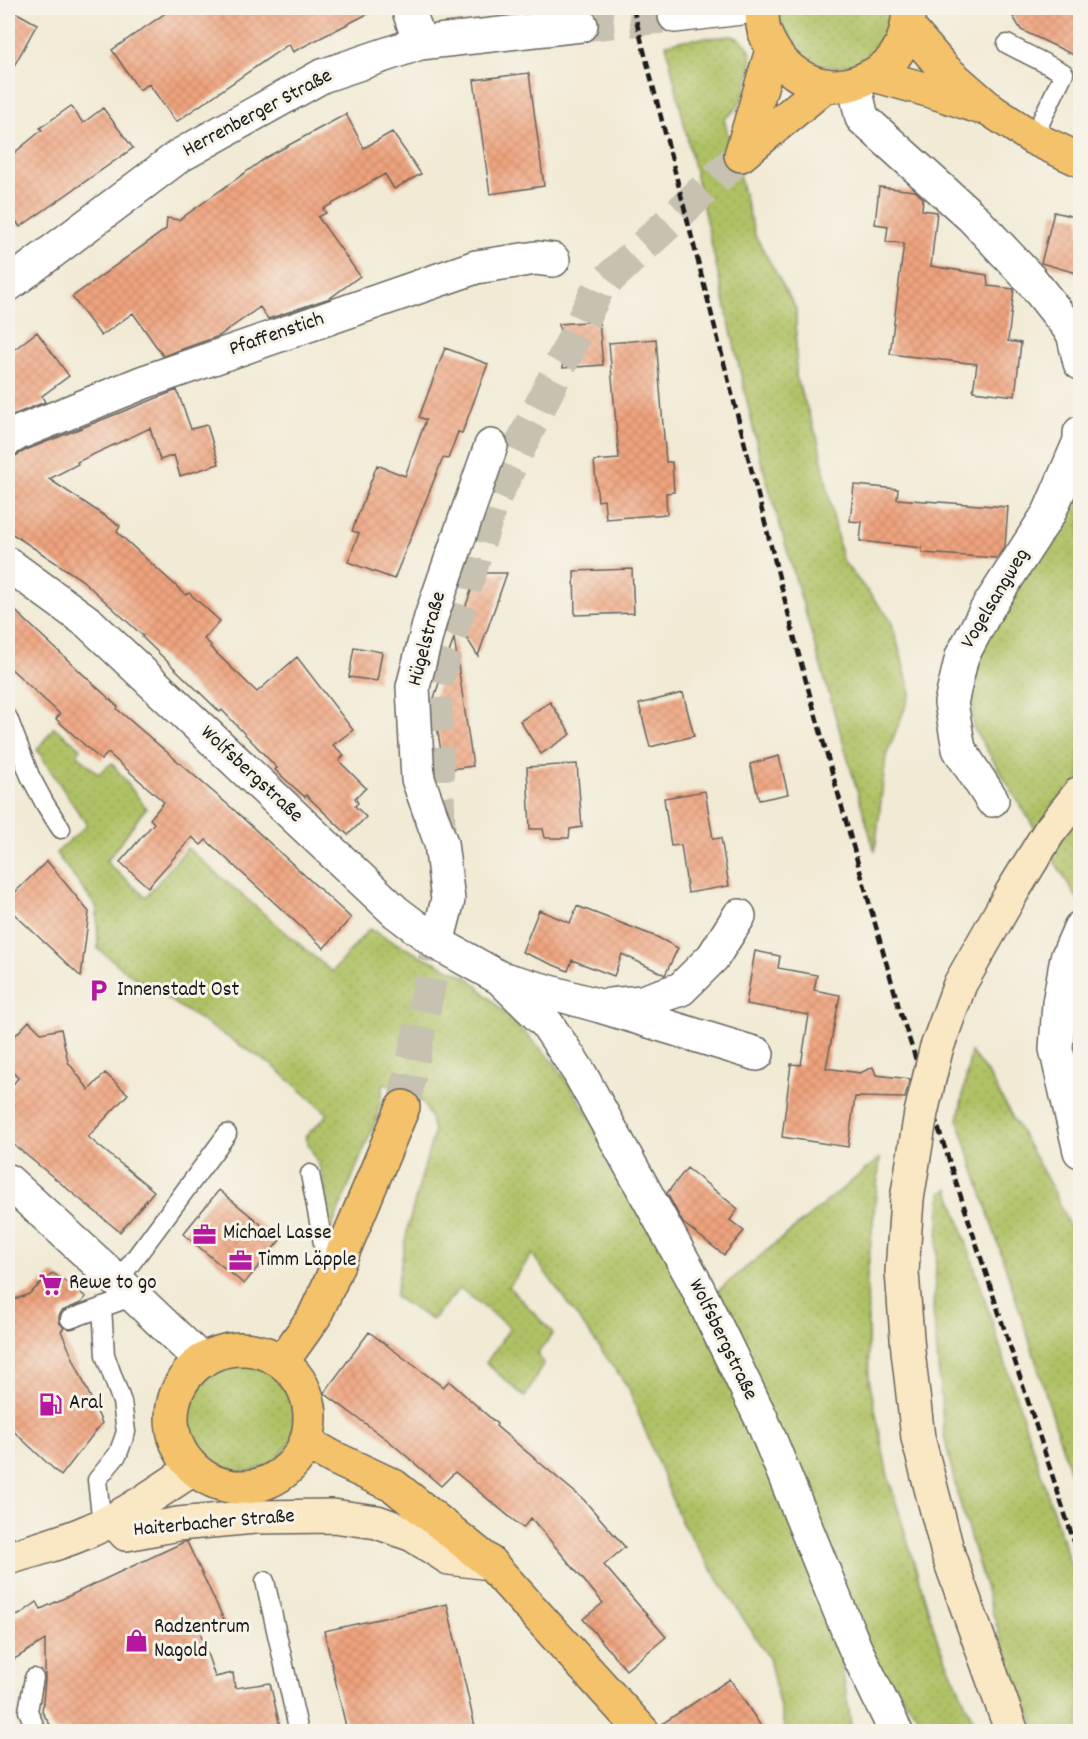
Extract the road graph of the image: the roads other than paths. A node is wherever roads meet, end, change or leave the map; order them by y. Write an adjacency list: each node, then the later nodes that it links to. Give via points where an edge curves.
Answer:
1 (408, 8): 7 (street)
2 (741, 8): 4 (street)
3 (762, 8): 9 (main road, via 763,28)
4 (675, 16)
5 (908, 17): 10 (main road, via 901,46 889,63); 11 (main road, via 945,69)
6 (581, 25): 7 (street, Herrenberger Straße)
7 (420, 43): 15 (street, Herrenberger Straße, via 322,76 179,156)
8 (1007, 44): 12 (lane, via 1064,73)
9 (772, 50): 10 (main road, via 786,67 805,79); 10 (main road, via 741,155 783,119)
10 (852, 81): 11 (main road, via 931,91); 16 (street, via 862,118 972,217 1031,280 1073,333)
11 (992, 111): 12 (main road)
12 (1033, 138): 13 (main road)
13 (1080, 160)
14 (553, 260): 18 (street, Pfaffenstich, via 536,258 477,267 144,382)
15 (8, 285)
16 (1080, 363)
17 (1080, 433): 23 (street, Vogelsangweg, via 1049,513 987,609 962,656 951,702 959,749)
18 (8, 439)
19 (491, 447): 27 (street, Hügelstraße, via 431,617 413,687 418,779 441,843 448,900)
20 (8, 564): 27 (street, Wolfsbergstraße, via 89,623 396,912)
21 (8, 718): 24 (lane, via 30,776)
22 (1080, 794): 53 (main road, bridge, via 1049,832 960,984 936,1050 907,1199 902,1272 918,1438 949,1557)
23 (992, 800)
24 (61, 829)
25 (738, 916): 29 (street, Wolfsbergstraße, via 713,957 681,988 642,1002)
26 (1080, 928): 32 (street, via 1067,958 1056,1049)
27 (437, 943): 28 (street, Wolfsbergstraße)
28 (500, 978): 29 (street, Wolfsbergstraße); 52 (street, Wolfsbergstraße, via 546,1024 579,1072 693,1279 762,1420 855,1648)
29 (600, 1006): 30 (street, Wolfsbergstraße)
30 (757, 1054)
31 (403, 1107): 37 (main road)
32 (1076, 1110): 34 (street)
33 (226, 1134): 38 (lane)
34 (1080, 1151)
35 (310, 1174): 37 (lane)
36 (8, 1181): 38 (street)
37 (330, 1283): 41 (main road, via 314,1317)
38 (118, 1295): 39 (lane); 40 (street); 44 (lane, via 105,1355 122,1402 126,1432 118,1454 97,1480)
39 (70, 1320)
40 (201, 1361): 41 (main road, via 233,1349 250,1349); 43 (main road, via 188,1372 172,1404 174,1439)
41 (282, 1362): 42 (main road, via 299,1380 307,1398 310,1417)
42 (306, 1442): 43 (main road, via 290,1467 278,1477 249,1487 219,1484); 46 (main road, via 394,1486)
43 (194, 1469): 44 (main road)
44 (108, 1522): 45 (main road); 46 (main road, Haiterbacher Straße, via 126,1534 244,1518 333,1516 377,1522 413,1535 449,1558)
45 (8, 1558)
46 (490, 1563): 51 (main road)
47 (265, 1581): 50 (lane)
48 (34, 1678): 49 (lane, via 28,1711)
49 (37, 1731)
50 (299, 1731)
51 (643, 1731)
52 (896, 1731)
53 (1012, 1731)

